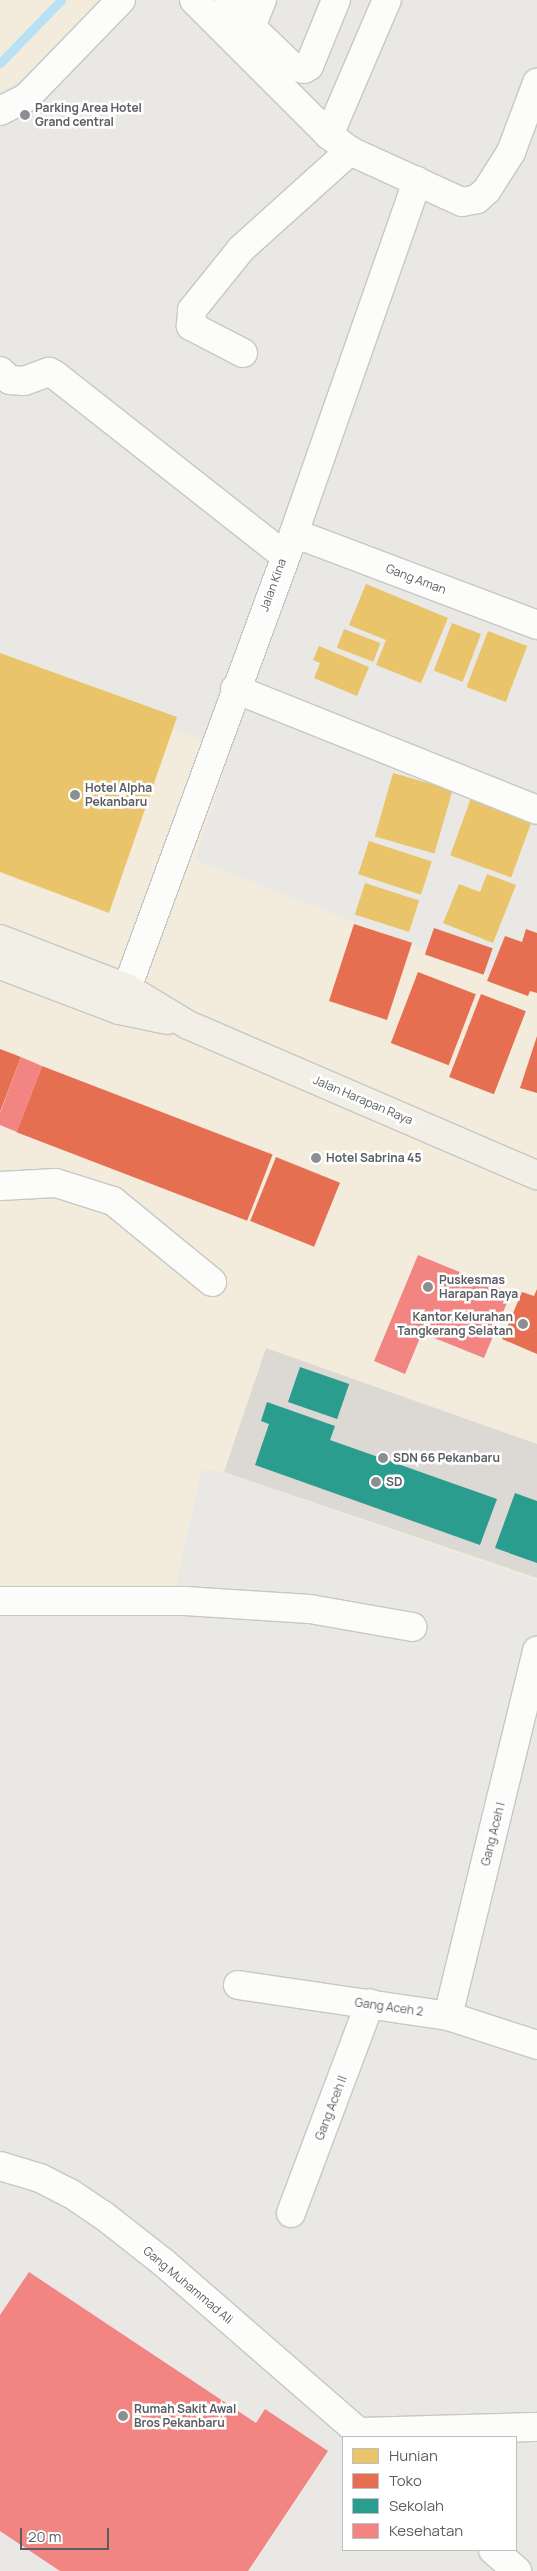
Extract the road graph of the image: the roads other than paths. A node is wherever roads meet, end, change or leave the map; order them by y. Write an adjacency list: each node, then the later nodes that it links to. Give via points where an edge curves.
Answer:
1 (120, 0): 9 (street, via 28,97)
2 (194, 0): 10 (street)
3 (229, 0): 7 (street)
4 (262, 0): 7 (street)
5 (336, 0): 7 (street, via 309,66 304,69 292,66)
6 (387, 0): 10 (street)
7 (251, 26)
8 (537, 83): 11 (street, via 511,152 487,190 477,199 462,202)
9 (0, 112)
10 (339, 143): 11 (street); 12 (street, via 240,249 192,310 191,326)
11 (417, 180): 14 (street, Jalan Kina)
12 (243, 353)
13 (0, 371): 14 (street, Gang Aman, via 10,380 24,381 49,372 56,375)
14 (289, 544): 15 (street, Gang Aman); 16 (street, Jalan Kina)
15 (537, 625)
16 (235, 690): 17 (street); 20 (street, Jalan Kina)
17 (537, 810)
18 (0, 939): 20 (main road, Jalan Harapan Raya)
19 (0, 965): 21 (main road, Jalan Harapan Raya, via 119,1010)
20 (127, 988): 21 (main road, Jalan Harapan Raya)
21 (188, 1025): 22 (main road, Jalan Harapan Raya)
22 (537, 1175)
23 (0, 1186): 24 (street, via 56,1183 114,1201)
24 (212, 1282)
25 (0, 1601): 26 (street, via 185,1600 310,1609)
26 (412, 1627)
27 (537, 1651): 30 (street, Gang Aceh I)
28 (238, 1985): 29 (street, Gang Aceh 2)
29 (370, 2003): 30 (street, Gang Aceh 2); 33 (street, Gang Aceh II)
30 (448, 2016): 31 (street, Gang Aceh 2)
31 (537, 2045)
32 (0, 2166): 35 (street, Gang Muhammad Ali, via 48,2182 103,2215 163,2262)
33 (291, 2213)
34 (537, 2427): 35 (street, Gang Muhammad Ali)
35 (361, 2435)
36 (494, 2551): 37 (street)
37 (517, 2571)

